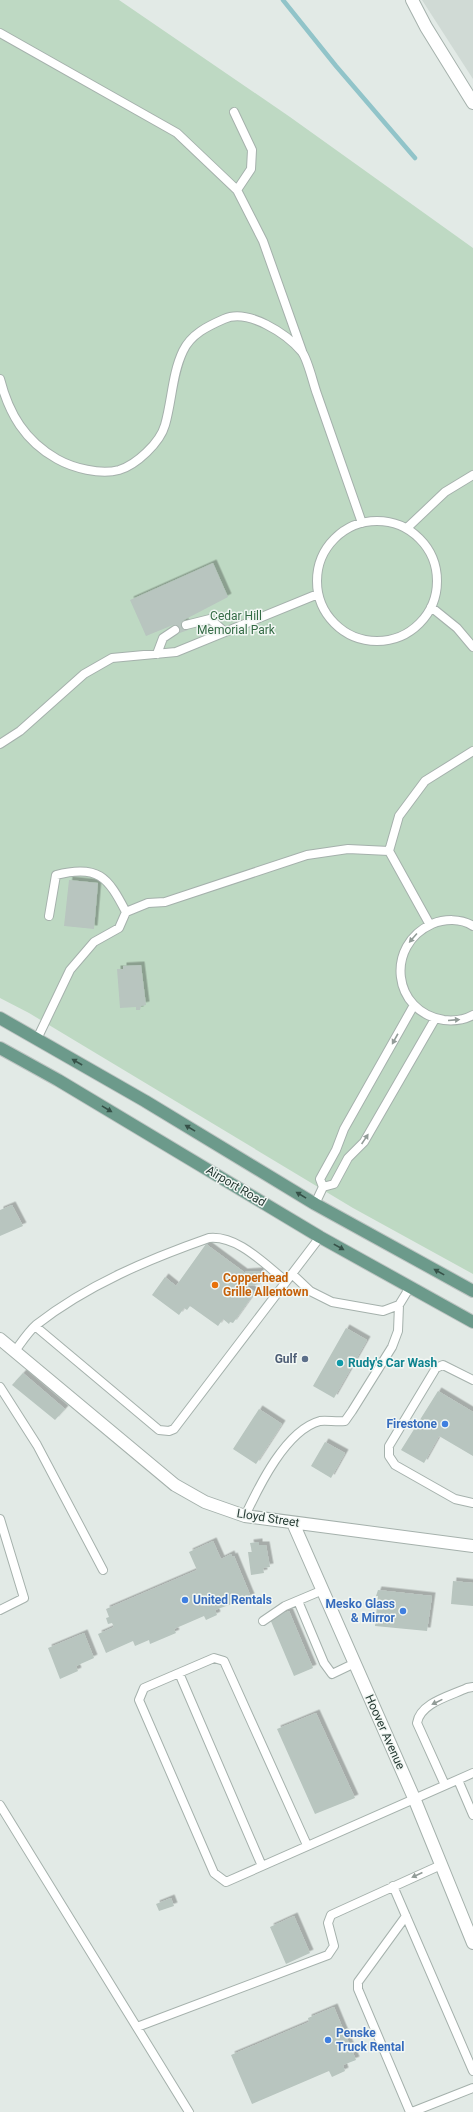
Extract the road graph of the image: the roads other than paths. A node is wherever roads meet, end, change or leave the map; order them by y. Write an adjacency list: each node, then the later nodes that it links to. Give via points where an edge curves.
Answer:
1 (412, 0): 3 (street)
2 (0, 33): 5 (lane, via 177,133)
3 (473, 103)
4 (234, 112): 5 (lane, via 252,150 251,169)
5 (237, 190): 6 (lane, via 263,241)
6 (302, 352): 7 (lane, via 280,333 256,319 229,317 200,330 183,350 174,379 165,427 140,458 118,470 93,471 69,466 42,450 18,424 5,397); 9 (lane)
7 (0, 379)
8 (473, 476): 10 (lane, via 445,492)
9 (362, 523): 10 (lane, via 387,521); 11 (lane, via 348,527 333,539 322,556 317,574)
10 (406, 528): 12 (lane, via 422,540 433,558 438,578)
11 (318, 594): 12 (lane, via 325,612 338,627 355,638 374,642 393,640 412,631 426,617); 15 (lane)
12 (431, 607): 16 (lane, via 457,628)
13 (186, 625): 15 (lane, via 210,619)
14 (175, 630): 17 (lane, via 163,638)
15 (225, 632): 17 (lane, via 176,652)
16 (473, 647)
17 (158, 654): 18 (lane, via 112,658 84,674 20,731)
18 (0, 744)
19 (473, 751): 20 (lane, via 425,781 399,816)
20 (389, 851): 21 (lane, via 348,849 307,855 165,902 148,903); 23 (lane)
21 (126, 912): 22 (lane, via 114,888 97,873 73,871 56,875); 29 (lane, via 119,928 94,942 70,970)
22 (49, 916)
23 (430, 925): 24 (lane, via 438,921 454,920); 25 (lane, one-way to 25, via 411,938 403,952 402,984)
24 (473, 926)
25 (414, 1004): 28 (lane, via 420,1011); 31 (lane, one-way to 31, via 344,1129)
26 (473, 1015): 28 (lane, one-way to 26, via 452,1021)
27 (0, 1018): 29 (main road)
28 (435, 1018): 32 (lane, one-way to 28, via 364,1142)
29 (37, 1039): 34 (main road, one-way to 29)
30 (0, 1048): 35 (main road, Airport Road, one-way to 35)
31 (336, 1150): 32 (lane); 33 (lane, via 320,1179)
32 (348, 1158): 33 (lane, via 334,1184)
33 (323, 1187): 34 (lane)
34 (315, 1204): 39 (main road, one-way to 34)
35 (320, 1237): 36 (lane); 38 (main road, Airport Road, one-way to 38)
36 (292, 1274): 37 (lane); 40 (lane, via 310,1291 332,1302 383,1311)
37 (286, 1281): 42 (lane, via 242,1246 209,1238 124,1271); 42 (lane, via 174,1429 169,1431 159,1430)
38 (410, 1287): 40 (lane); 41 (main road, Airport Road)
39 (473, 1291)
40 (399, 1305): 48 (lane, via 398,1331 392,1347 345,1421 321,1421 305,1428 292,1439 259,1488)
41 (473, 1322)
42 (36, 1326): 44 (lane)
43 (0, 1339): 44 (street, Lloyd Street)
44 (15, 1351): 48 (street, Lloyd Street, via 175,1485 205,1502)
45 (473, 1380): 47 (lane, via 443,1365 436,1368 389,1446 389,1456 396,1466 455,1499)
46 (0, 1386): 52 (lane, via 37,1445)
47 (473, 1503)
48 (246, 1516): 50 (street, Lloyd Street)
49 (0, 1519): 55 (lane, via 24,1598)
50 (294, 1522): 51 (street, Lloyd Street); 53 (street, Hoover Avenue)
51 (473, 1546)
52 (103, 1570)
53 (323, 1590): 54 (lane); 57 (street, Hoover Avenue)
54 (298, 1601): 56 (lane, via 285,1606); 57 (lane, via 324,1662 332,1674)
55 (0, 1610)
56 (263, 1621)
57 (355, 1663): 63 (street, Hoover Avenue)
58 (179, 1673): 66 (lane, via 214,1658 224,1661); 68 (lane); 68 (lane, via 144,1688 139,1700 214,1873 226,1882)
59 (473, 1687): 62 (lane, one-way to 62, via 425,1708 418,1715 417,1723)
60 (473, 1773): 61 (lane)
61 (458, 1780): 62 (lane); 65 (lane)
62 (445, 1785): 63 (lane)
63 (414, 1798): 66 (lane); 67 (street, Hoover Avenue)
64 (0, 1805): 72 (lane)
65 (473, 1815)
66 (307, 1846): 68 (lane)
67 (441, 1865): 69 (lane, one-way to 69); 71 (street, Hoover Avenue)
68 (262, 1866)
69 (394, 1886): 70 (lane); 72 (lane, via 331,1915 328,1923 334,1946 328,1955)
70 (406, 1916): 73 (lane); 76 (lane, via 358,1982 358,1989)
71 (473, 1943)
72 (138, 2026): 75 (lane)
73 (473, 2071)
74 (473, 2088): 76 (lane)
75 (189, 2112)
76 (411, 2112)

